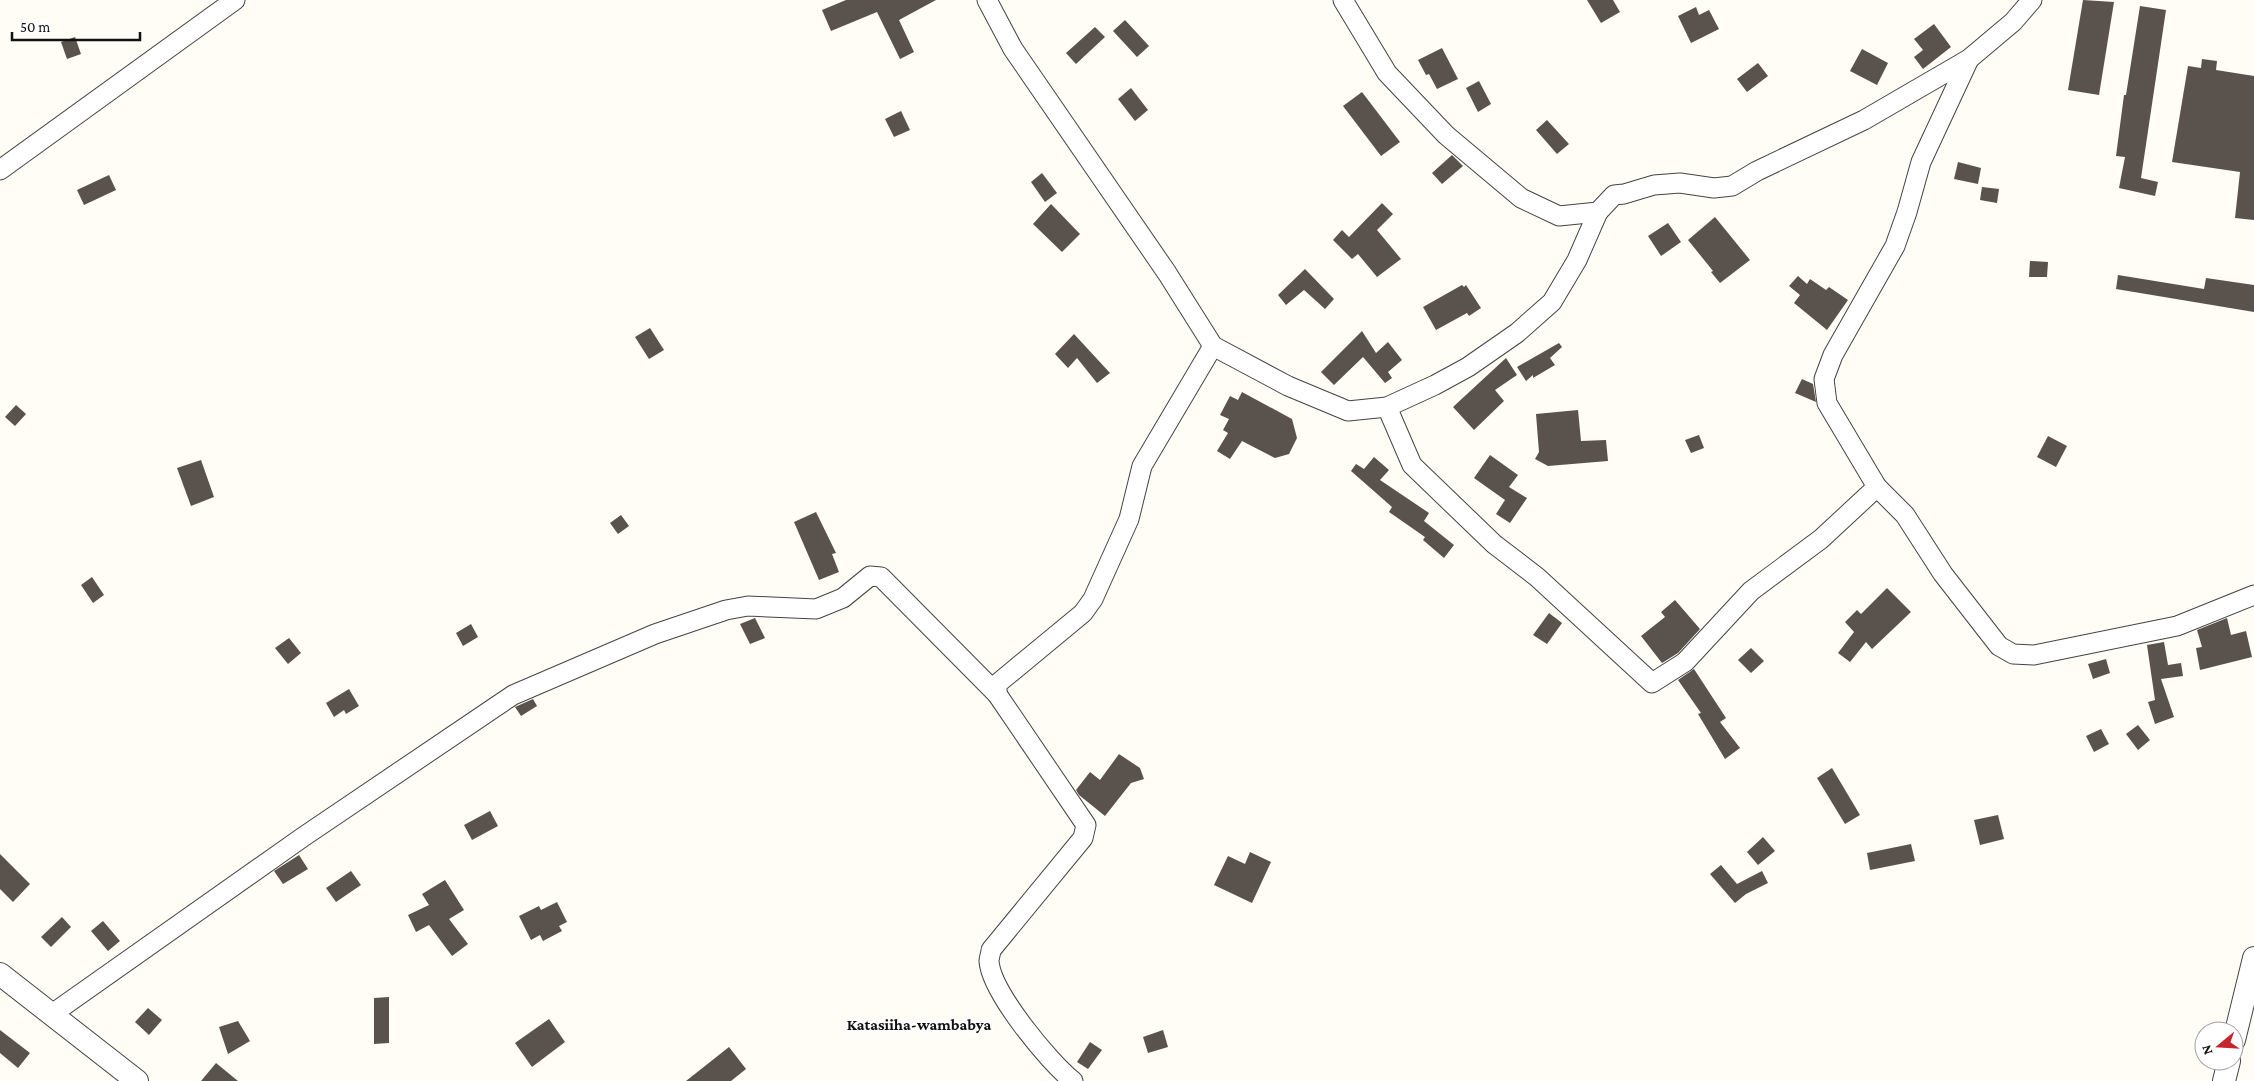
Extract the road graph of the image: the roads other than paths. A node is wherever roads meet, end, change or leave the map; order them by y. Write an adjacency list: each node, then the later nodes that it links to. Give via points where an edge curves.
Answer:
1 (235, 0): 6 (street)
2 (987, 0): 8 (street, via 1013,49 1167,273)
3 (1344, 0): 7 (street, via 1387,73 1446,135 1521,198 1559,216)
4 (2032, 0): 5 (street, via 2013,22)
5 (1969, 59): 7 (street, via 1864,120 1732,186 1654,185 1614,195); 10 (street, via 1921,162 1895,246 1833,355 1824,379 1828,403)
6 (0, 170)
7 (1598, 212): 9 (street, via 1577,260 1552,302 1517,333 1468,367)
8 (1213, 346): 9 (street, via 1288,386 1348,411); 12 (street, via 1142,466 1129,519 1093,599 1083,613 996,684)
9 (1387, 407): 10 (street, via 1412,465 1494,544 1537,577 1652,683 1685,662 1751,591 1821,540)
10 (1877, 486): 11 (street, via 1905,515 1943,574 1999,646 2013,654 2034,654 2176,626)
11 (2254, 596)
12 (997, 694): 15 (street, via 880,576 870,576 843,598 816,609 748,606 726,610 655,634 513,695 303,837); 18 (street, via 1086,825 1083,838 991,950 989,962 1021,1025 1061,1072)
13 (2254, 958): 16 (street)
14 (0, 974): 15 (street)
15 (52, 1014): 17 (street)
16 (2239, 1021)
17 (136, 1081)
18 (1073, 1081)

